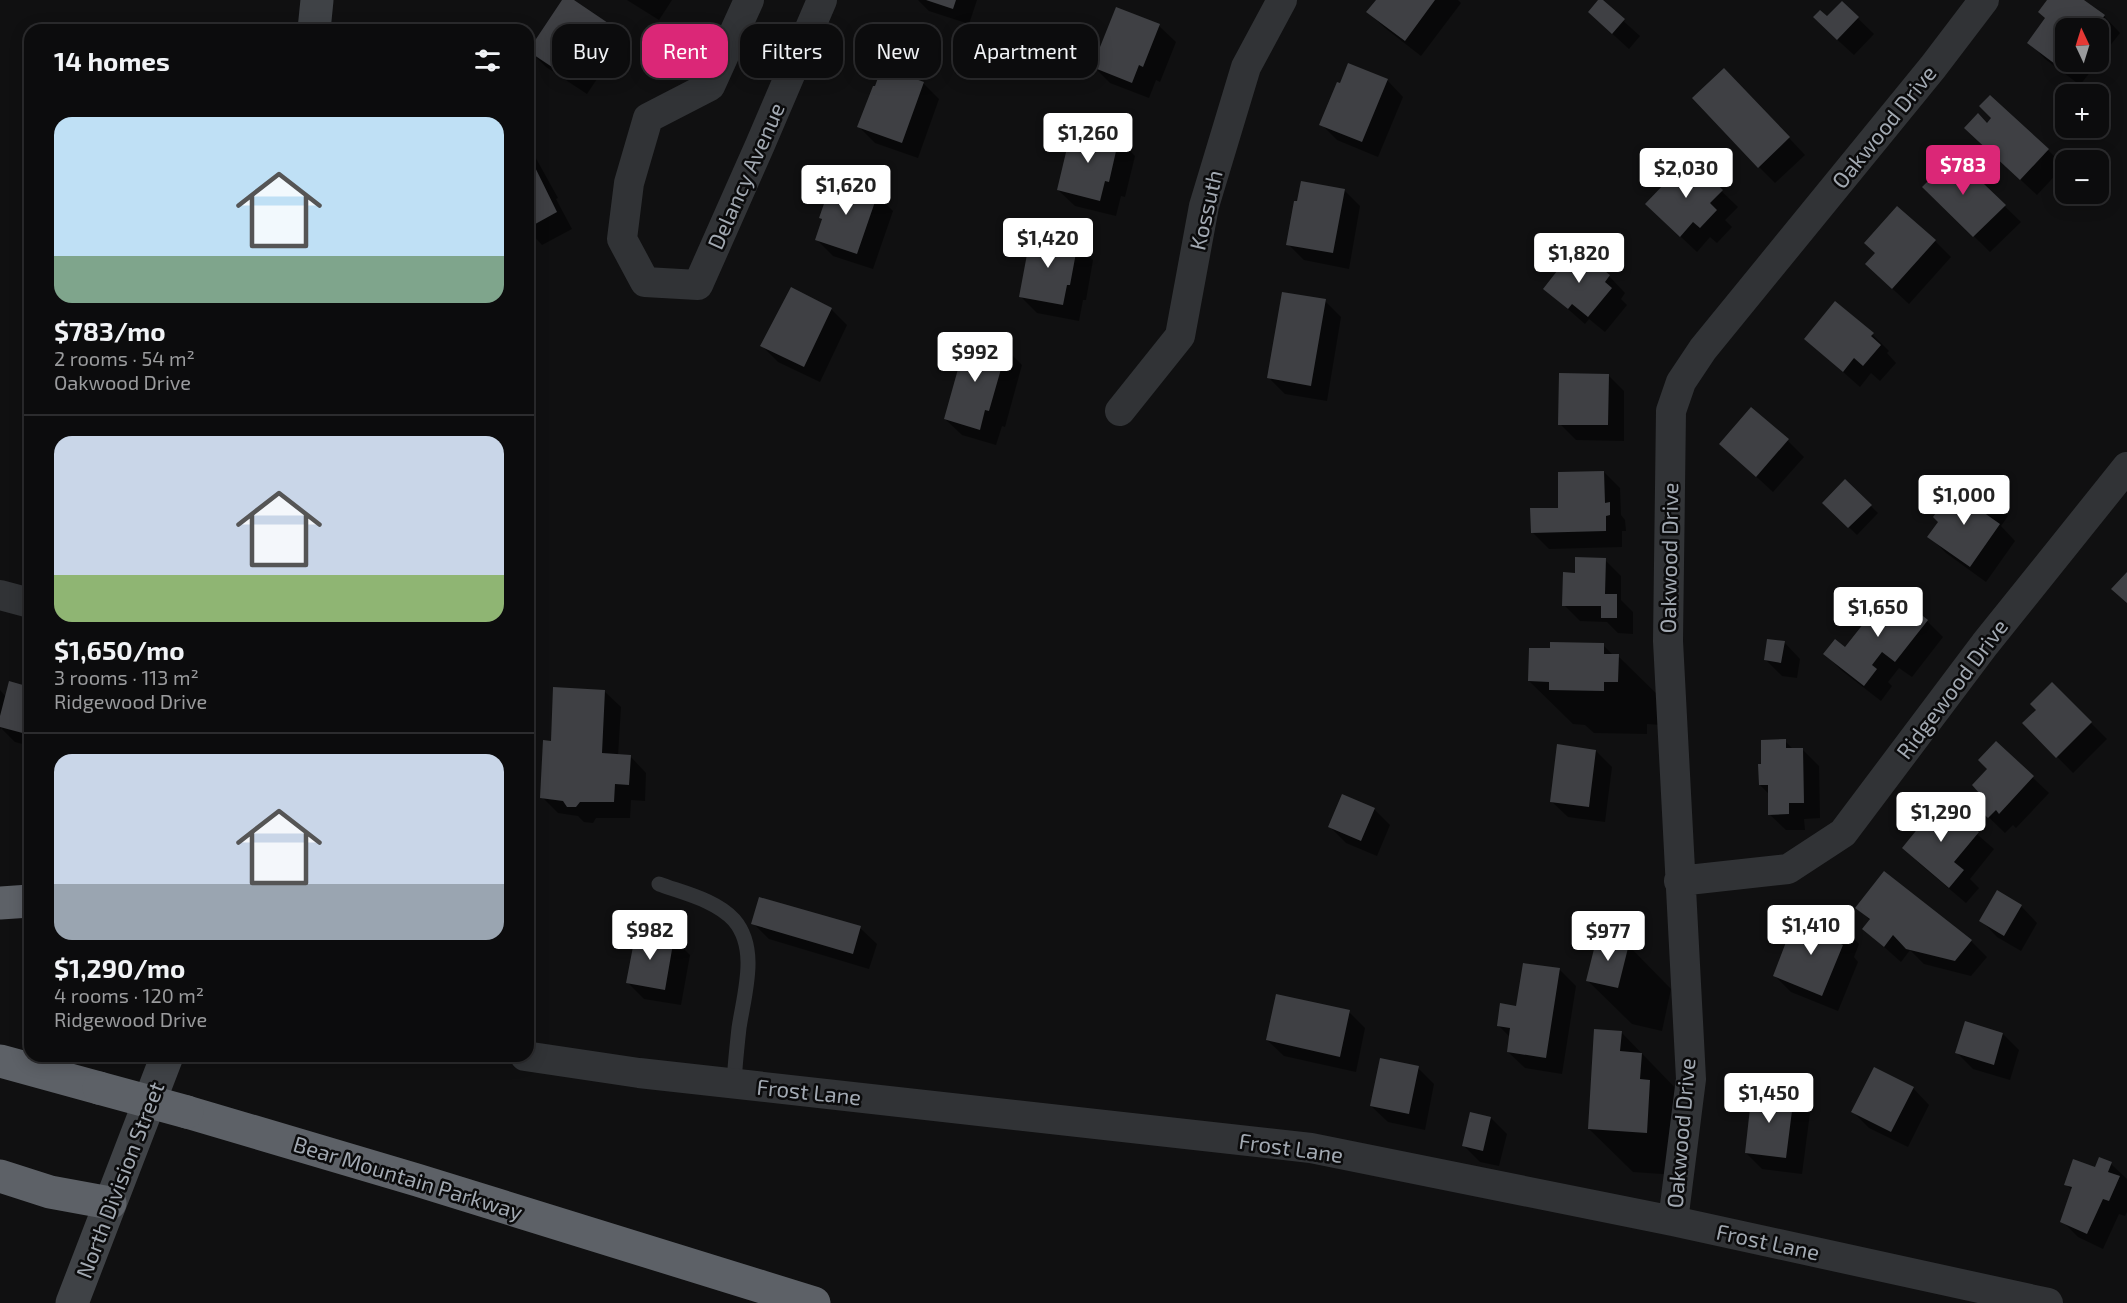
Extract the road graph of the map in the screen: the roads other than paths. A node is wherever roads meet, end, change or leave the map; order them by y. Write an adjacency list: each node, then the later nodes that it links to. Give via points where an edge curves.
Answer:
1 (317, 0): 6 (street)
2 (749, 0): 3 (street, Delancy Avenue, via 710,86 648,118 629,183 622,238 645,282 698,285)
3 (822, 0)
4 (1282, 0): 7 (street, Kossuth, via 1246,68 1204,206 1180,336)
5 (1983, 0): 11 (street, Oakwood Drive, via 1703,349 1681,382 1671,411 1668,640)
6 (315, 24)
7 (1120, 411)
8 (2127, 467): 11 (street, Ridgewood Drive, via 1985,644 1843,833 1788,869)
9 (0, 595): 10 (street)
10 (24, 601)
11 (1679, 881): 21 (street, Oakwood Drive, via 1691,1079)
12 (659, 884): 18 (lane, via 708,902 734,920 741,932 747,948 747,977)
13 (24, 901): 14 (highway)
14 (0, 903)
15 (534, 1057): 18 (street, Frost Lane)
16 (1, 1061): 23 (highway, Bear Mountain Parkway, bridge, via 417,1180)
17 (165, 1062): 20 (street, North Division Street)
18 (734, 1083): 21 (street, Frost Lane, via 1311,1148)
19 (0, 1176): 20 (highway, via 50,1192)
20 (110, 1203): 22 (street, North Division Street)
21 (1673, 1221): 24 (street, Frost Lane)
22 (72, 1303)
23 (814, 1303)
24 (2048, 1303)

